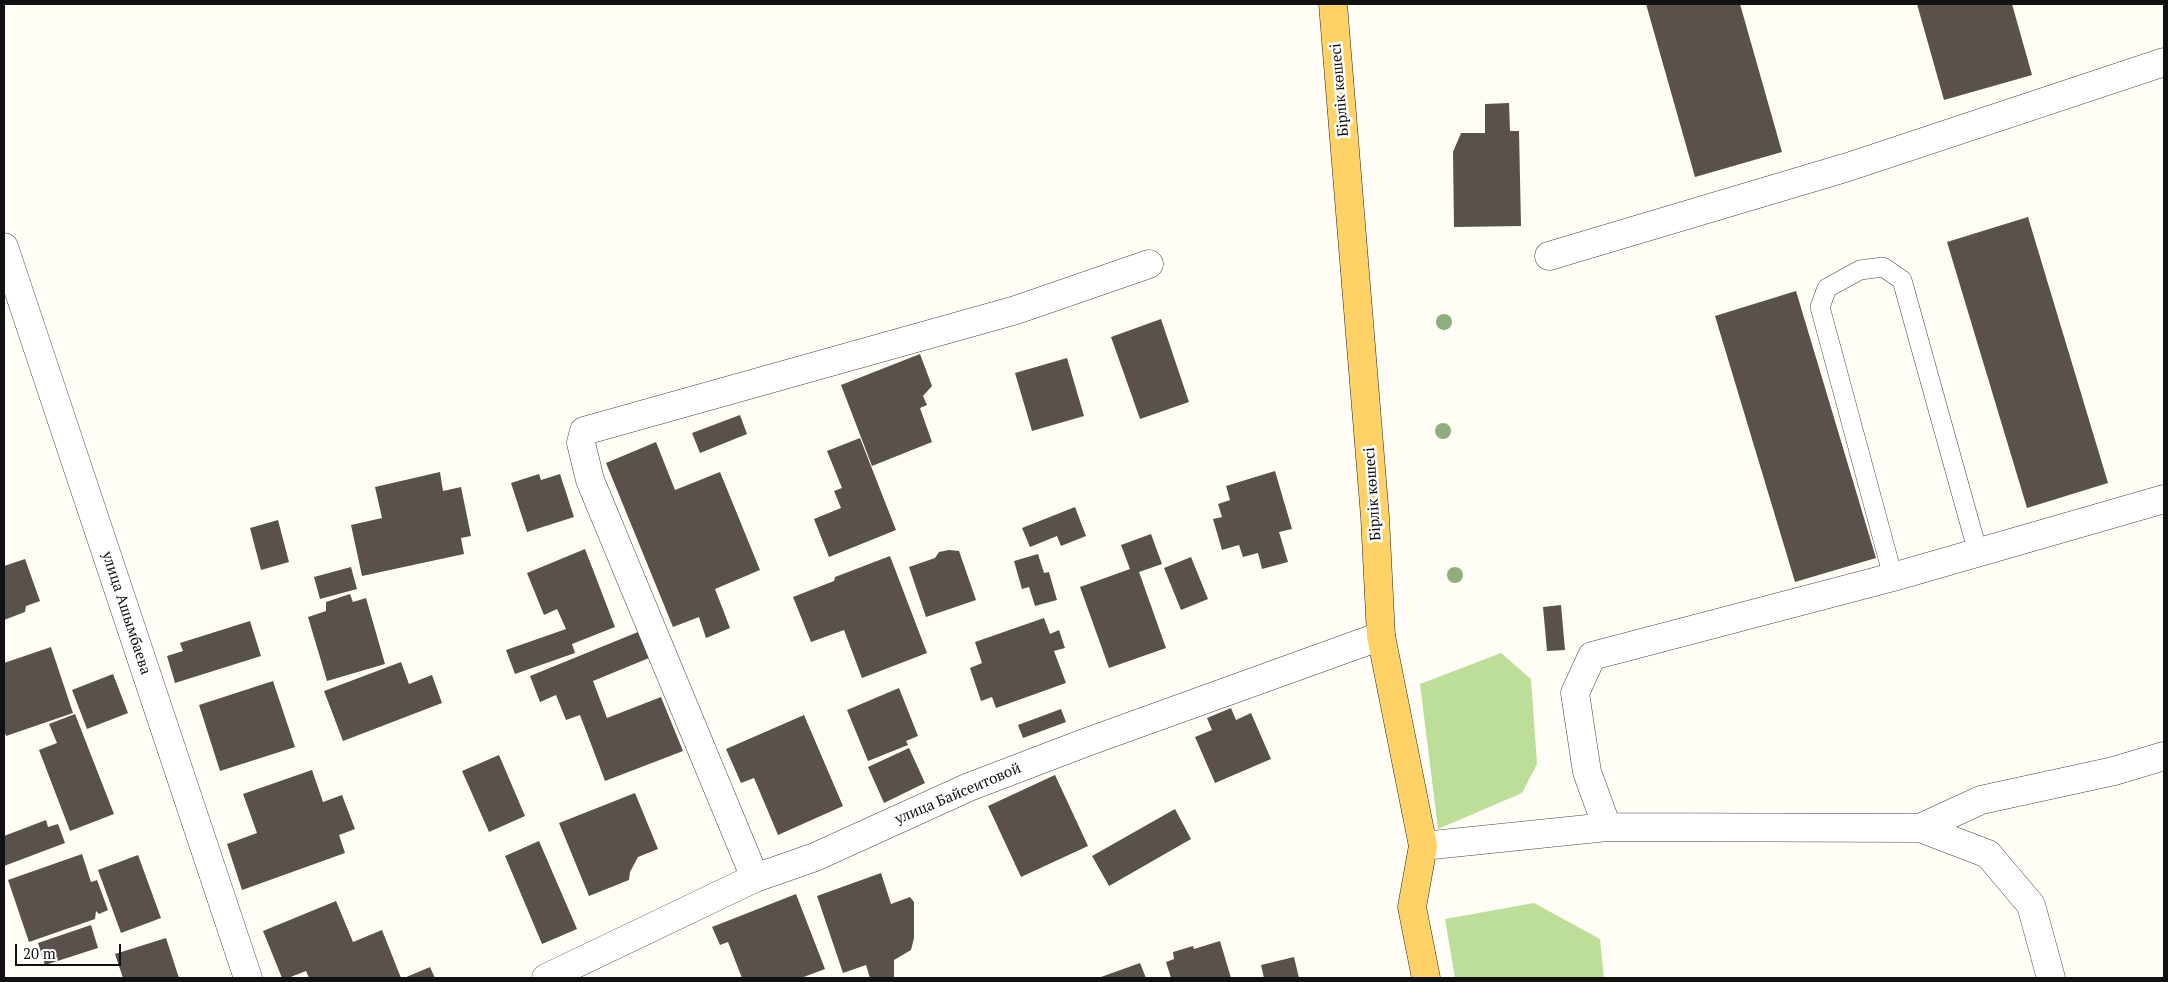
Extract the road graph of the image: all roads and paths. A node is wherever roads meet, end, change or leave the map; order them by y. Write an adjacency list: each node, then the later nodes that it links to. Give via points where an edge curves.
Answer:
1 (1333, 4): 9 (main road, Бірлік көшесі, via 1375,518)
2 (2164, 62): 4 (street, via 1848,167)
3 (4, 247): 15 (street, улица Ашымбаева)
4 (1549, 256)
5 (1149, 264): 14 (street, via 1006,312 584,431 581,443 590,480)
6 (2164, 500): 7 (street)
7 (1978, 553): 8 (street); 8 (lane, via 1902,280 1883,266 1860,270 1827,288 1820,307)
8 (1893, 577): 11 (street, via 1592,656 1575,693 1587,772)
9 (1381, 636): 13 (main road, Бірлік көшесі); 14 (street, улица Байсеитовой, via 969,787 815,857)
10 (2164, 756): 12 (street, via 2114,771 1981,800)
11 (1607, 827): 12 (street); 13 (street)
12 (1920, 828): 18 (street, via 1988,854 2031,904)
13 (1423, 846): 17 (main road, Бірлік көшесі, via 1412,907)
14 (755, 878): 16 (street, улица Байсеитовой)
15 (248, 978)
16 (546, 978)
17 (1426, 978)
18 (2051, 978)

